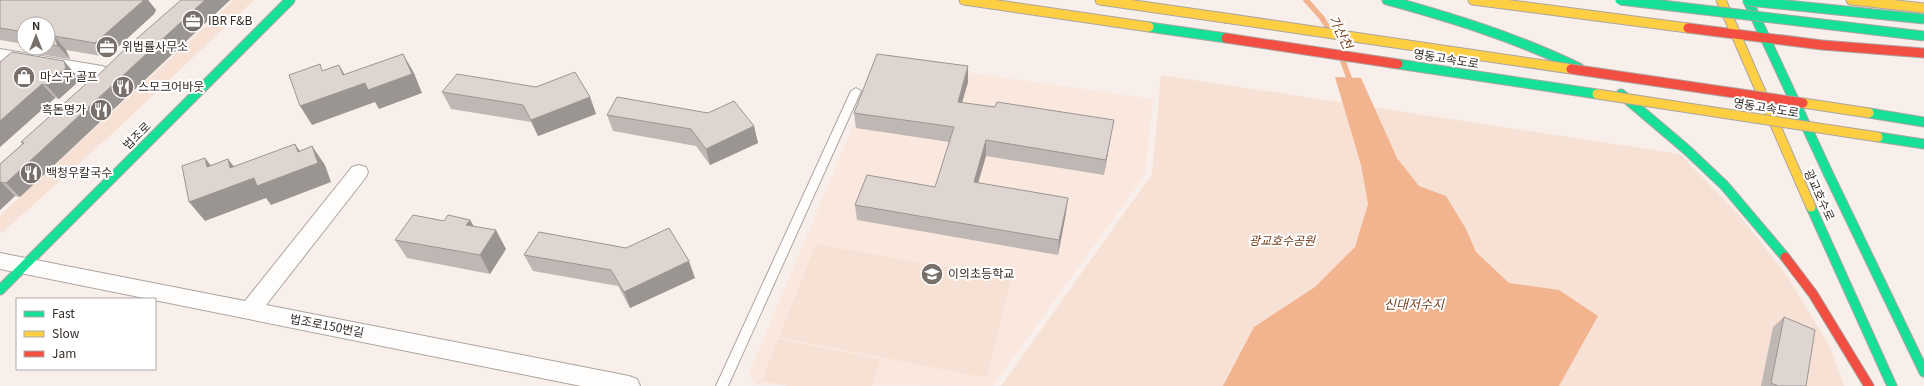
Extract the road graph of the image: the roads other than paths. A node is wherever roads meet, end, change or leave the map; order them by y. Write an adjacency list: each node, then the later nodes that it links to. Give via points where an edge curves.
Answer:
1 (290, 0): 25 (main road, 법조로)
2 (964, 0): 22 (main road, 영동고속도로, bridge)
3 (1100, 0): 21 (main road, 영동고속도로, bridge)
4 (1387, 0): 31 (main road, via 1486,28 1571,64 1607,84 1636,105 1724,185 1757,222 1813,294)
5 (1473, 0): 13 (main road)
6 (1620, 0): 14 (main road, bridge)
7 (1721, 0): 13 (main road, 광교호수로)
8 (1742, 0): 12 (main road, bridge)
9 (1748, 0): 15 (main road, 광교호수로)
10 (1851, 0): 11 (main road)
11 (1924, 8)
12 (1924, 19)
13 (1738, 36): 15 (main road); 32 (main road, 광교호수로, via 1747,63)
14 (1924, 36)
15 (1767, 39): 16 (main road); 28 (main road, 광교호수로)
16 (1924, 53)
17 (6, 56): 18 (street); 19 (street, via 108,67)
18 (0, 68)
19 (85, 87)
20 (856, 91): 30 (lane)
21 (1924, 122)
22 (1924, 144)
23 (359, 172): 27 (street)
24 (0, 261): 25 (street, 법조로150번길)
25 (24, 266): 26 (main road, 법조로); 27 (street, 법조로150번길)
26 (0, 290)
27 (249, 311): 29 (street, 법조로150번길)
28 (1924, 372)
29 (629, 386)
30 (722, 386)
31 (1869, 386)
32 (1892, 386)

